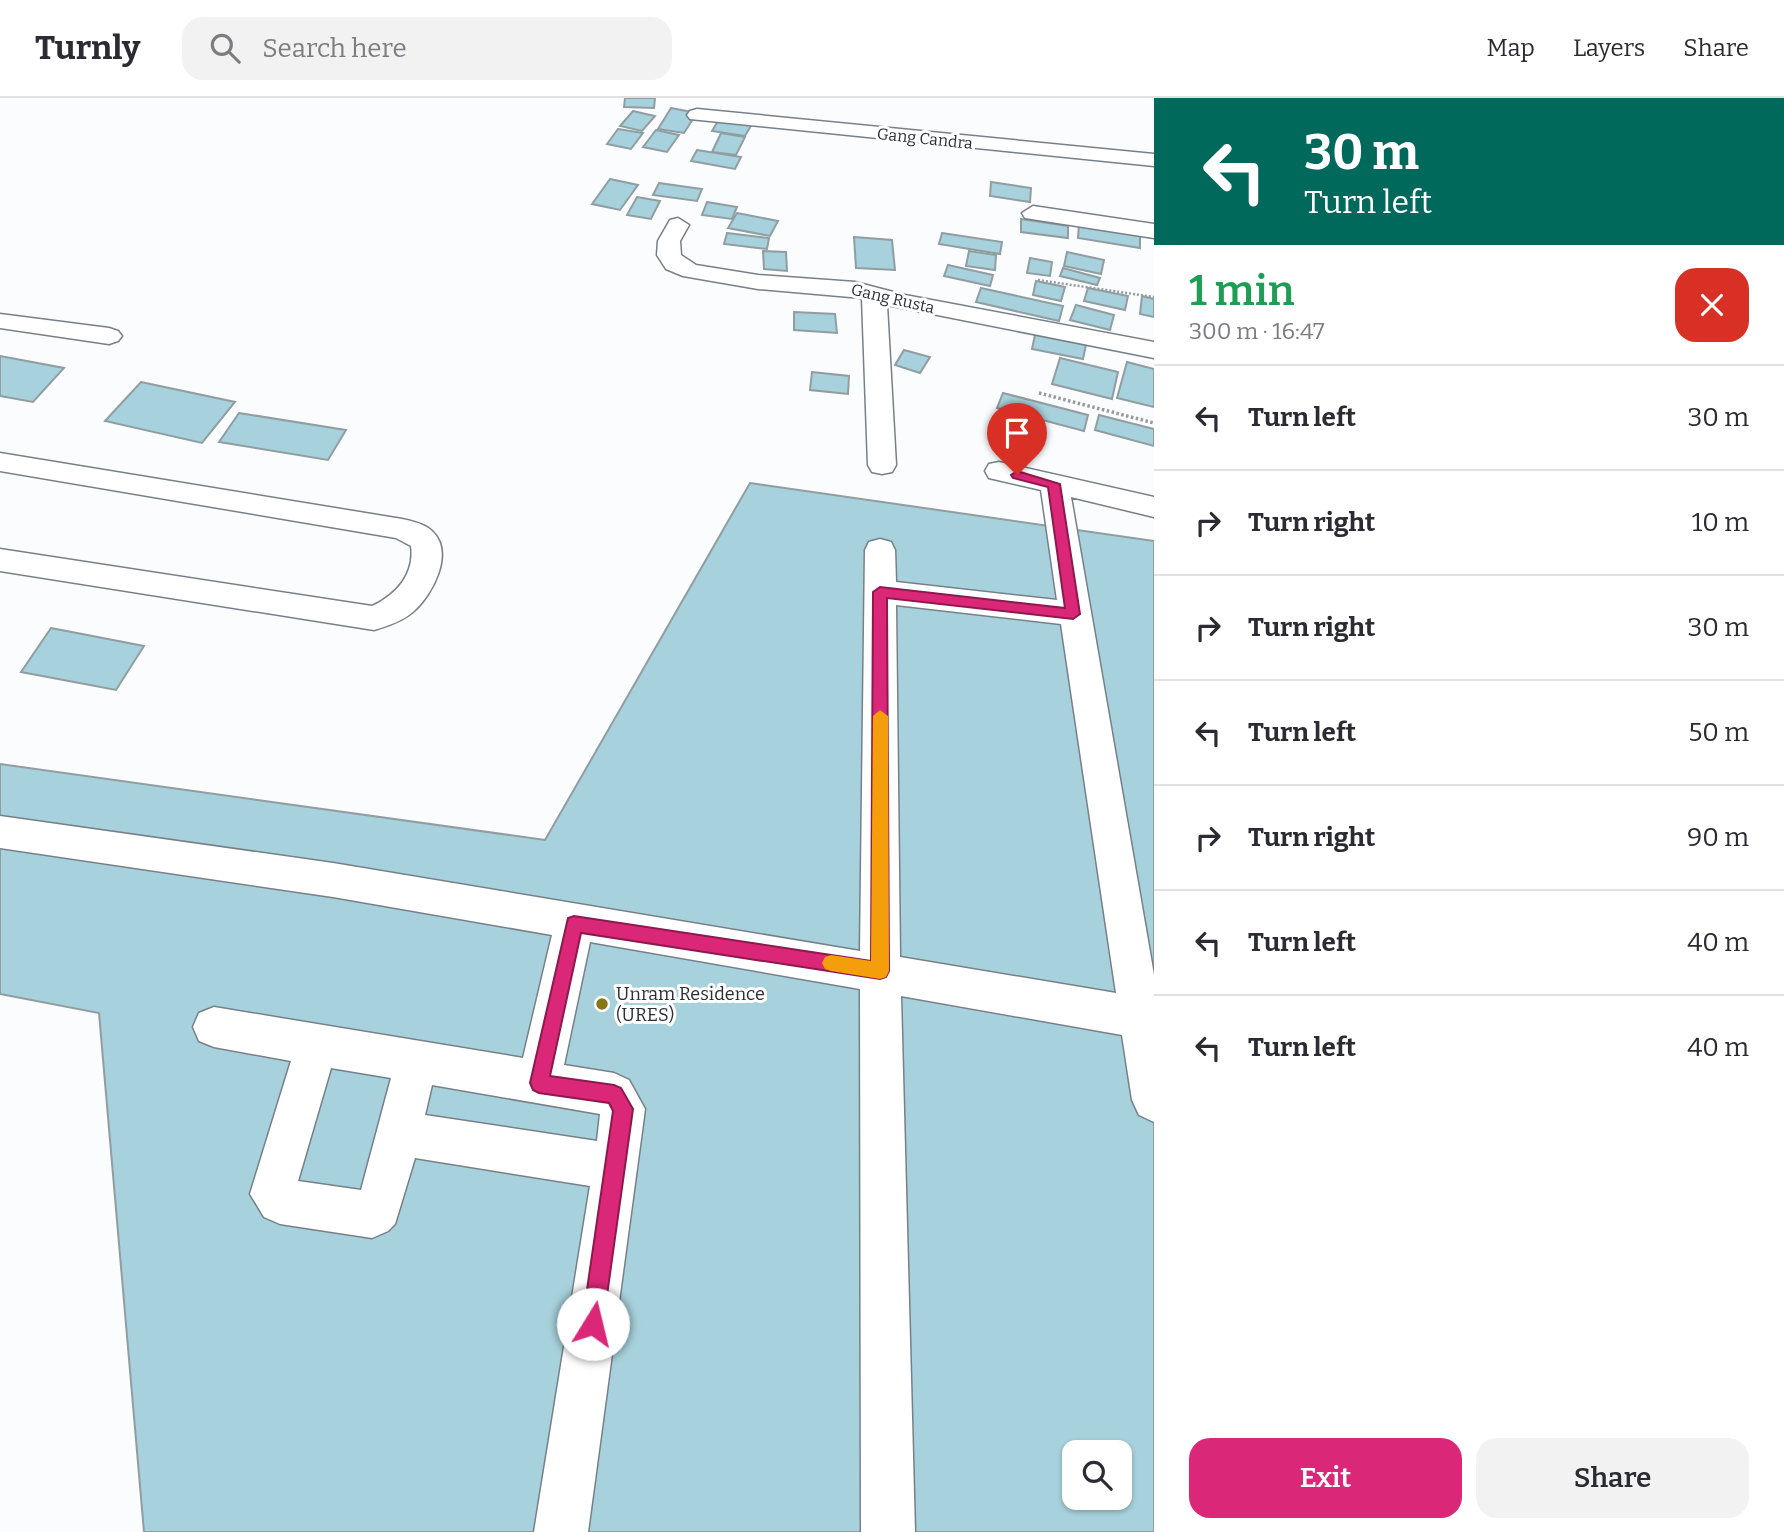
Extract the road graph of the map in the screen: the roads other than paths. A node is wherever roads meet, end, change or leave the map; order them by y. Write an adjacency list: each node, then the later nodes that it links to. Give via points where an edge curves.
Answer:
1 (697, 115): 2 (street, Gang Candra)
2 (1154, 160)
3 (1033, 213): 5 (street)
4 (678, 225): 6 (street, Gang Rusta, via 669,241 669,255 685,269 749,281 842,287)
5 (1154, 231)
6 (874, 294): 9 (street, Gang Rusta); 11 (street)
7 (0, 321): 8 (street)
8 (109, 336)
9 (1154, 350)
10 (0, 462): 16 (street, via 402,529 423,539 428,551 408,598 374,618)
11 (882, 465)
12 (999, 471): 13 (street)
13 (1054, 484): 14 (street); 18 (street)
14 (1154, 507)
15 (880, 550): 17 (street)
16 (0, 560)
17 (880, 592): 18 (street); 21 (street)
18 (1073, 614): 22 (street)
19 (0, 832): 20 (street, via 333,880)
20 (574, 924): 21 (street); 26 (street)
21 (880, 971): 22 (street); 31 (street)
22 (1148, 1019): 27 (street)
23 (215, 1027): 24 (street)
24 (317, 1045): 25 (street); 28 (street, via 273,1194 280,1201 372,1215 379,1209)
25 (416, 1062): 26 (street); 28 (street)
26 (539, 1083): 29 (street, via 614,1095 620,1100)
27 (1154, 1100)
28 (398, 1133): 29 (street)
29 (617, 1167): 30 (street)
30 (561, 1532)
31 (888, 1532)

